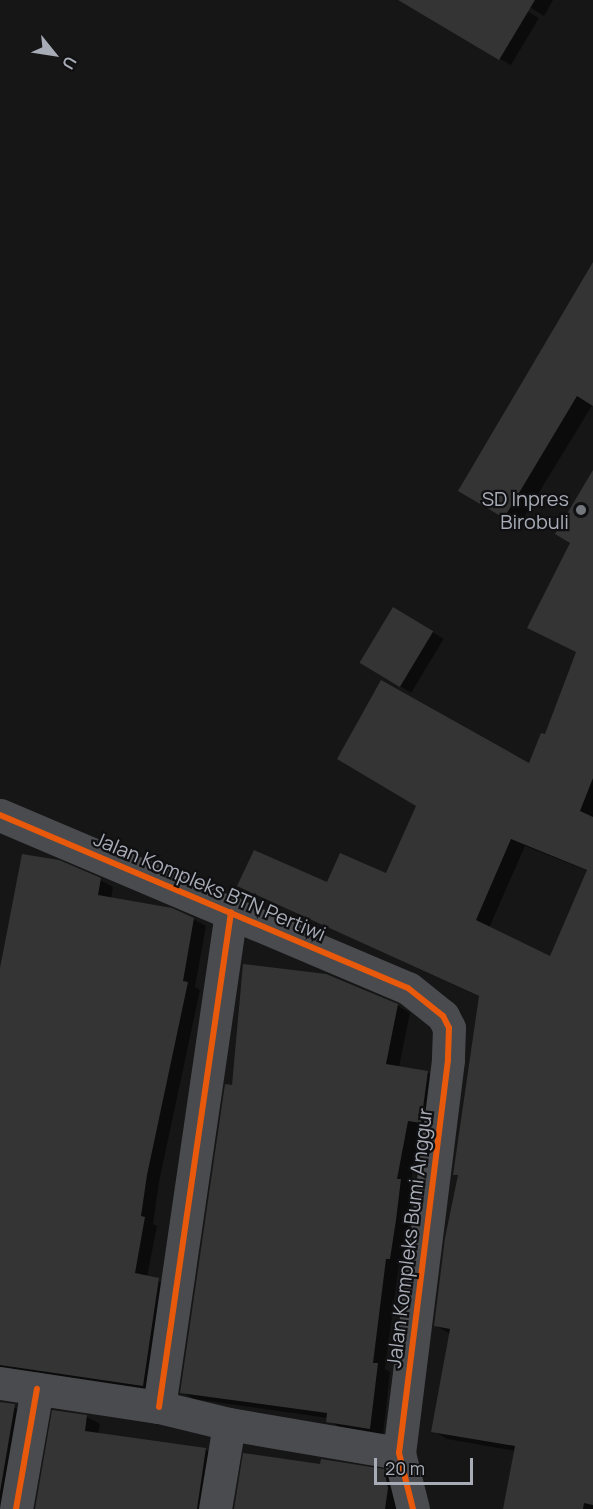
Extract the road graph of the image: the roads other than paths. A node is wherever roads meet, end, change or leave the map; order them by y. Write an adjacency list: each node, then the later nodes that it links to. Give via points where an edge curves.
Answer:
1 (1, 821): 2 (street, Jalan Kompleks BTN Pertiwi)
2 (231, 912): 3 (street, Jalan Kompleks BTN Pertiwi); 6 (street)
3 (408, 988): 8 (street, Jalan Kompleks Bumi Anggur, via 436,1007 449,1028)
4 (0, 1383): 5 (street)
5 (36, 1389): 6 (street); 9 (street)
6 (159, 1407): 7 (street)
7 (229, 1424): 8 (street); 10 (street)
8 (399, 1453): 11 (street, Jalan Kompleks Bumi Anggur)
9 (16, 1509)
10 (215, 1509)
11 (413, 1509)

